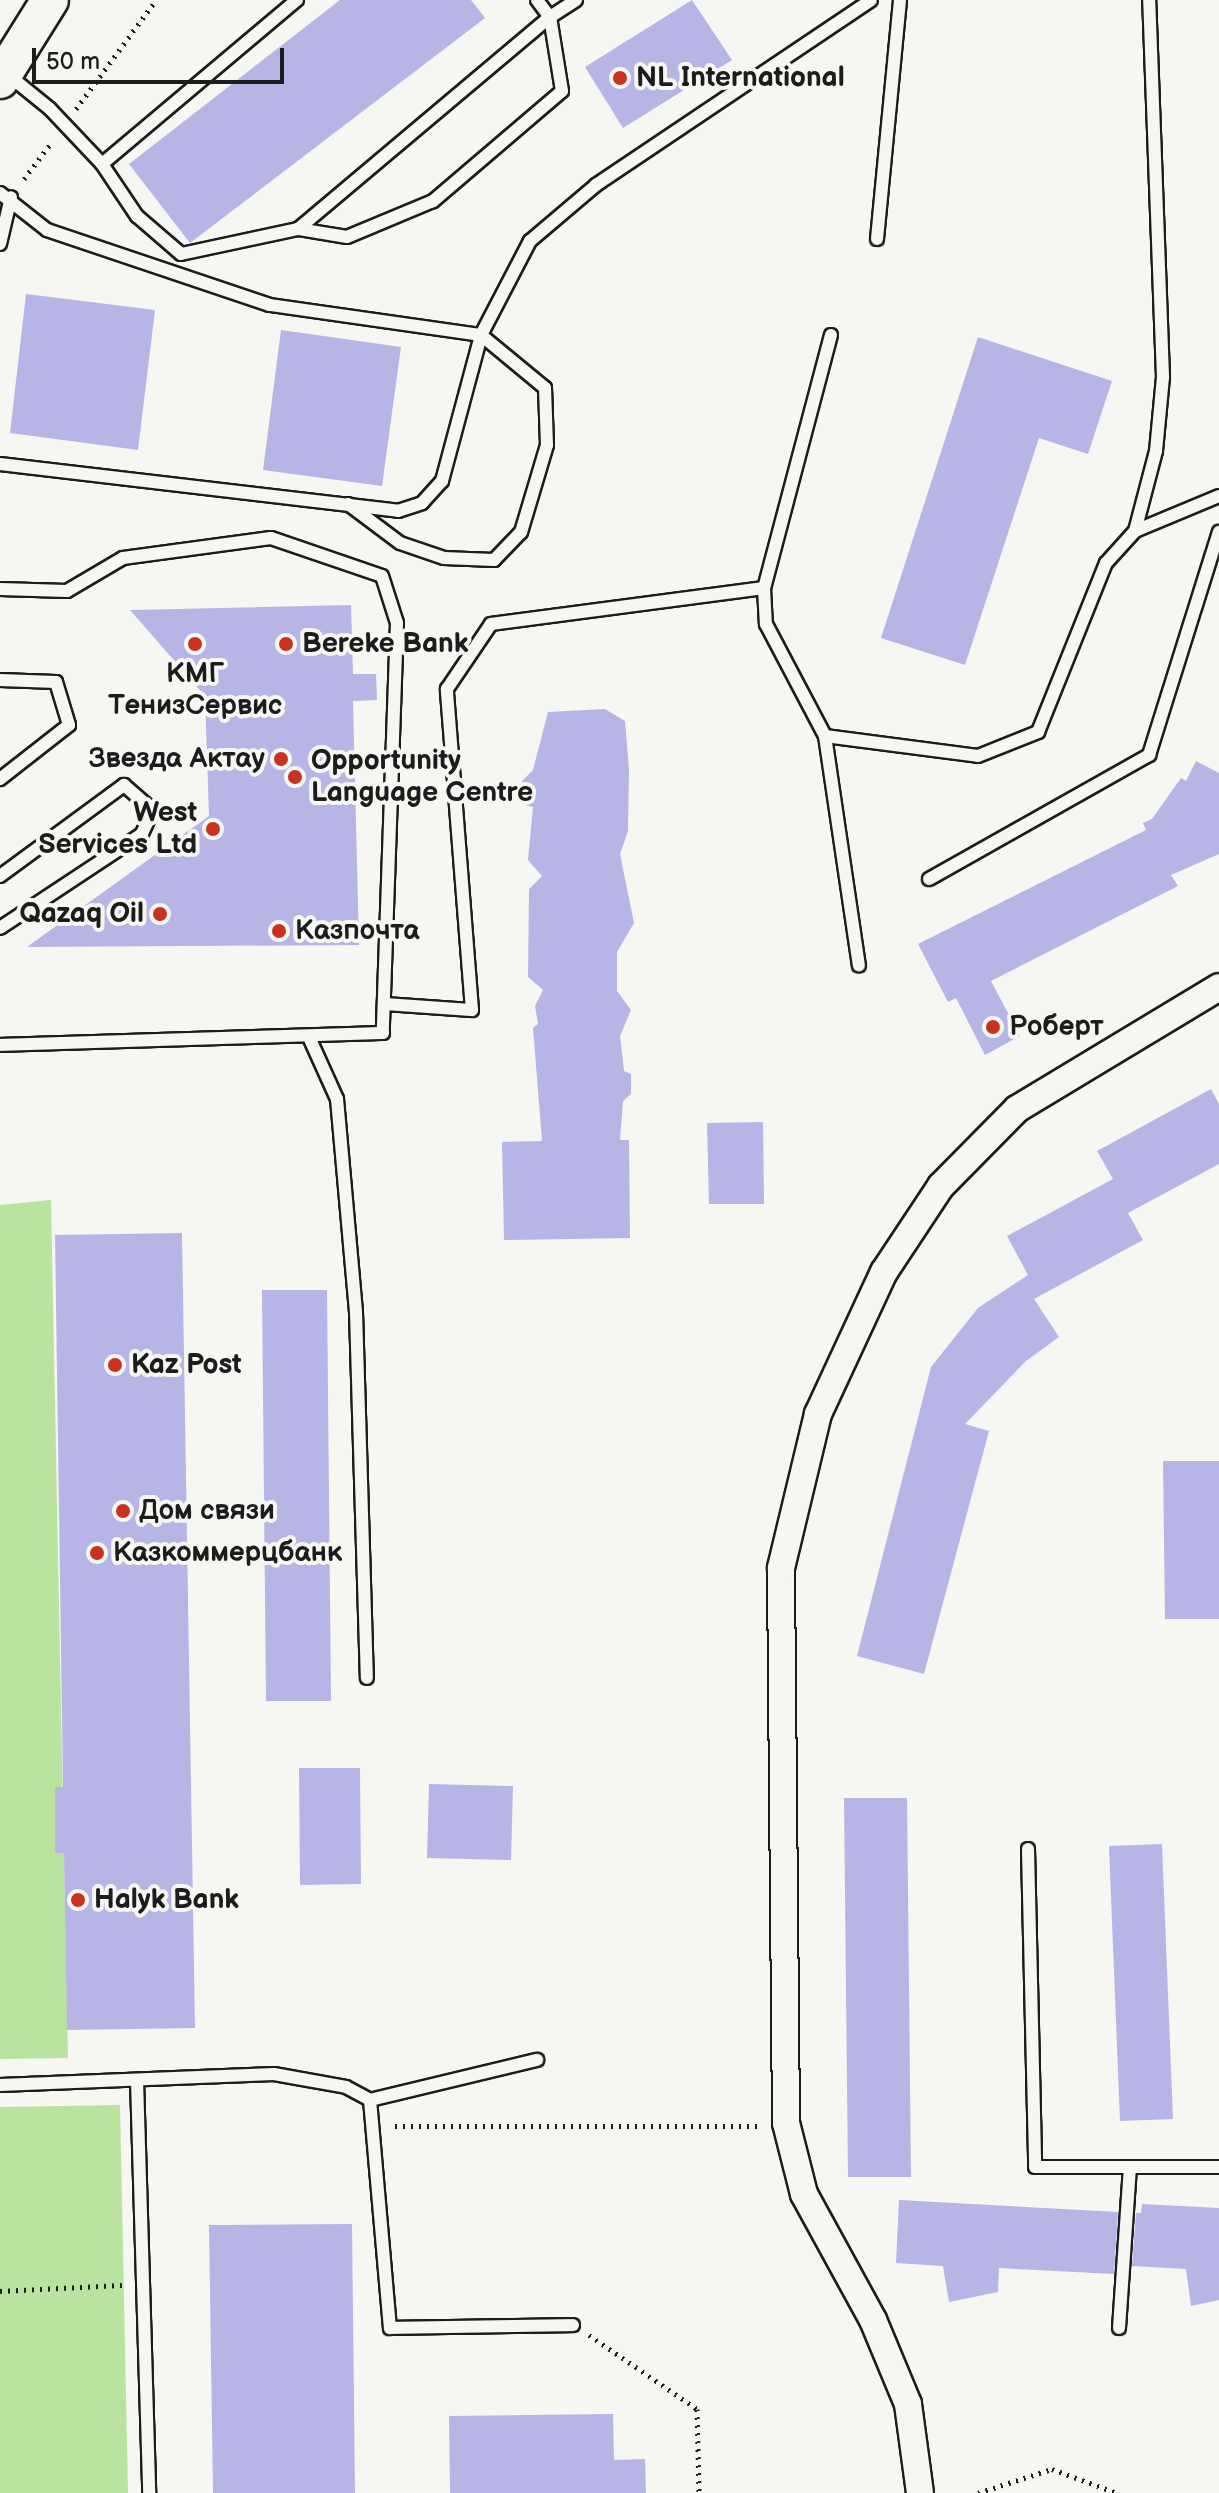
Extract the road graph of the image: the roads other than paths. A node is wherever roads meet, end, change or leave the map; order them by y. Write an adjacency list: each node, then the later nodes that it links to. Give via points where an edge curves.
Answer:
1 (50, 0): 9 (main road)
2 (297, 0): 10 (lane)
3 (537, 0): 8 (lane)
4 (576, 0): 8 (lane)
5 (871, 0): 15 (lane, via 596,185 530,241)
6 (900, 0): 13 (lane)
7 (1149, 0): 20 (lane, via 1163,377 1156,451)
8 (550, 17): 12 (lane); 12 (lane, via 562,91 433,201 347,237)
9 (2, 76): 10 (lane, via 65,125)
10 (102, 164): 12 (lane, via 137,216 181,254)
11 (5, 195): 14 (lane); 15 (lane, via 47,230 270,305)
12 (298, 229)
13 (877, 239)
14 (0, 244)
15 (481, 335): 19 (lane, via 442,481 422,503 398,511); 19 (lane, via 545,388 547,445 521,532 494,560 444,558 400,543)
16 (831, 335): 22 (lane)
17 (0, 464): 19 (lane)
18 (1219, 496): 20 (lane)
19 (345, 502)
20 (1135, 531): 25 (lane, via 1106,563 1038,732 978,756)
21 (1219, 532): 28 (lane, via 1149,755)
22 (764, 588): 25 (lane, via 766,624); 32 (lane, via 491,624 447,689 472,1010)
23 (0, 589): 32 (lane, via 67,591 123,558 271,538 382,576 397,623)
24 (0, 680): 26 (lane, via 56,682 69,725)
25 (825, 736): 30 (lane)
26 (0, 779)
27 (0, 876): 29 (lane, via 124,785 153,810 142,834)
28 (929, 879)
29 (0, 928)
30 (859, 965)
31 (1219, 987): 46 (street, via 1017,1109 941,1186 884,1272 818,1414 781,1568 786,2123 804,2194 873,2320 908,2404)
32 (384, 1004): 33 (lane, via 383,1033)
33 (309, 1037): 34 (lane); 35 (lane, via 339,1114 356,1312)
34 (0, 1045)
35 (367, 1678)
36 (1028, 1849): 41 (lane, via 1035,2167)
37 (537, 2060): 40 (lane)
38 (137, 2080): 39 (lane); 40 (lane, via 274,2074 346,2087); 45 (lane)
39 (0, 2085)
40 (370, 2100): 43 (lane, via 390,2328)
41 (1130, 2167): 42 (lane); 44 (lane)
42 (1219, 2167)
43 (573, 2325)
44 (1119, 2328)
45 (149, 2493)
46 (920, 2493)

